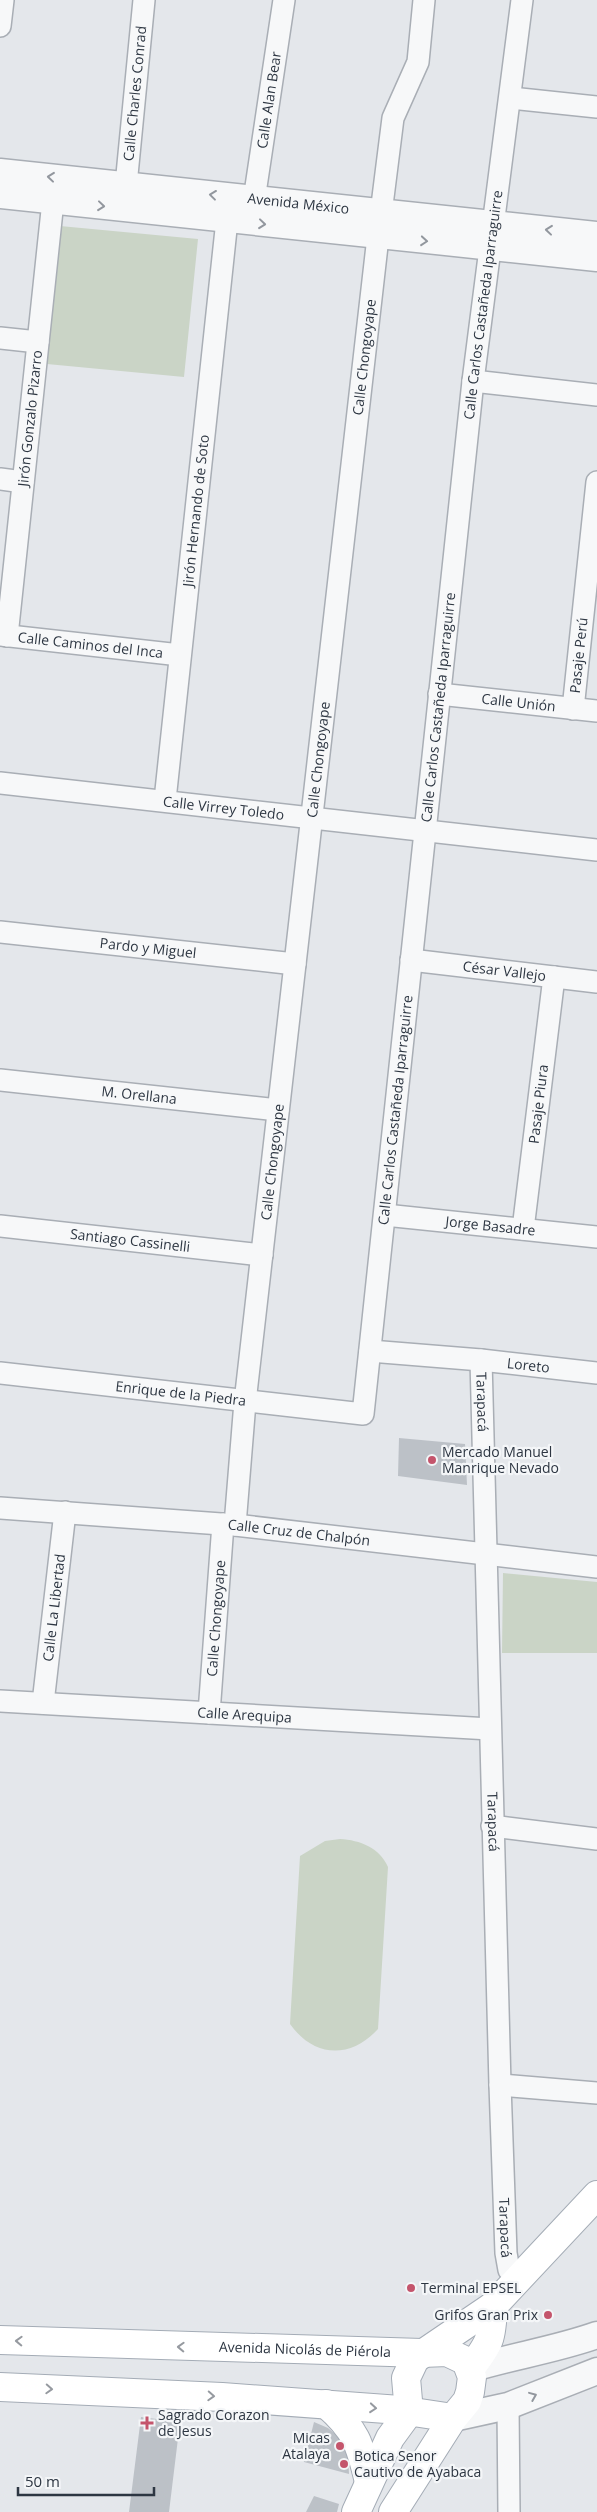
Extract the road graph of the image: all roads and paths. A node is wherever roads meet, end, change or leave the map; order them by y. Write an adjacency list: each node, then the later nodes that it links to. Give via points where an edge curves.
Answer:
1 (3, 0): 6 (street)
2 (144, 0): 10 (street, Calle Charles Conrad)
3 (284, 0): 12 (street, Calle Alan Bear)
4 (424, 0): 15 (street, Calle Chongoyape, via 418,62 393,118)
5 (522, 0): 7 (street, Calle Carlos Castañeda Iparraguirre)
6 (0, 26)
7 (510, 98): 8 (street); 17 (street, Calle Carlos Castañeda Iparraguirre)
8 (597, 107)
9 (0, 172): 10 (street, Avenida México, one-way to 9)
10 (126, 185): 12 (street, Avenida México, one-way to 10)
11 (0, 195): 13 (street, Avenida México)
12 (254, 200): 15 (street, Avenida México)
13 (53, 201): 14 (street, Avenida México, one-way to 14); 20 (street, Jirón Gonzalo Pizarro)
14 (227, 220): 15 (street, Avenida México, one-way to 15); 27 (street, Jirón Hernando de Soto)
15 (380, 224): 17 (street, Avenida México); 33 (street, Calle Chongoyape)
16 (597, 235): 17 (street, Avenida México, one-way to 17)
17 (494, 236): 18 (street, Avenida México); 21 (street, Calle Carlos Castañeda Iparraguirre)
18 (597, 258)
19 (0, 338): 20 (street)
20 (38, 342): 24 (street, Jirón Gonzalo Pizarro)
21 (473, 381): 22 (street); 28 (street, Calle Carlos Castañeda Iparraguirre)
22 (597, 395)
23 (0, 479): 24 (street)
24 (23, 482): 26 (street, Jirón Gonzalo Pizarro)
25 (597, 482): 29 (street, Pasaje Perú)
26 (4, 635): 27 (street, Calle Caminos del Inca)
27 (180, 655): 32 (street, Jirón Hernando de Soto)
28 (439, 694): 29 (street, Calle Unión); 34 (street, Calle Carlos Castañeda Iparraguirre)
29 (574, 709): 30 (street, Calle Unión)
30 (597, 711)
31 (0, 783): 32 (street, Calle Virrey Toledo)
32 (165, 800): 33 (street, Calle Virrey Toledo)
33 (311, 818): 34 (street, Calle Virrey Toledo); 38 (street, Calle Chongoyape)
34 (424, 832): 35 (street, Calle Virrey Toledo); 37 (street, Calle Carlos Castañeda Iparraguirre)
35 (597, 850)
36 (0, 932): 38 (street, Pardo y Miguel)
37 (411, 960): 39 (street, César Vallejo); 43 (street, Calle Carlos Castañeda Iparraguirre)
38 (295, 964): 42 (street, Calle Chongoyape)
39 (554, 977): 40 (street, César Vallejo); 45 (street, Pasaje Piura)
40 (597, 982)
41 (0, 1080): 42 (street, M. Orellana)
42 (278, 1110): 47 (street, Calle Chongoyape)
43 (385, 1215): 45 (street, Jorge Basadre); 48 (street, Calle Carlos Castañeda Iparraguirre)
44 (0, 1226): 47 (street, Santiago Cassinelli)
45 (522, 1229): 46 (street, Jorge Basadre)
46 (597, 1236)
47 (262, 1255): 52 (street, Calle Chongoyape)
48 (370, 1351): 49 (street, Loreto); 53 (street, Calle Carlos Castañeda Iparraguirre)
49 (481, 1360): 51 (street, Loreto); 57 (street, Tarapacá)
50 (0, 1373): 52 (street, Enrique de la Piedra)
51 (597, 1373)
52 (245, 1402): 53 (street, Enrique de la Piedra); 56 (street, Calle Chongoyape)
53 (363, 1414)
54 (0, 1508): 55 (street, Calle Cruz de Chalpón)
55 (65, 1512): 56 (street, Calle Cruz de Chalpón); 60 (street, Calle La Libertad)
56 (229, 1525): 57 (street, Calle Cruz de Chalpón); 61 (street, Calle Chongoyape)
57 (486, 1553): 58 (street, Calle Cruz de Chalpón); 62 (street, Tarapacá)
58 (597, 1567)
59 (0, 1701): 60 (street, Calle Arequipa)
60 (43, 1703): 61 (street, Calle Arequipa)
61 (209, 1713): 62 (street, Calle Arequipa)
62 (490, 1729): 63 (street, Tarapacá)
63 (492, 1826): 64 (street); 65 (street, Tarapacá)
64 (597, 1840)
65 (500, 2085): 66 (street); 68 (street, Tarapacá, via 506,2253 509,2270)
66 (597, 2093)
67 (597, 2195): 68 (main road)
68 (518, 2280): 69 (main road)
69 (493, 2306): 72 (main road); 73 (main road, via 489,2345)
70 (597, 2335): 73 (street)
71 (0, 2340): 72 (main road, Avenida Nicolás de Piérola, one-way to 71)
72 (422, 2354): 73 (main road, Avenida Nicolás de Piérola, via 447,2352 466,2361); 78 (main road, via 411,2364 406,2378)
73 (470, 2369): 79 (main road, via 472,2377 467,2401)
74 (597, 2371): 77 (street, one-way to 74)
75 (0, 2387): 76 (main road, one-way to 76)
76 (326, 2404): 78 (main road, one-way to 78); 80 (main road, via 344,2420 355,2436)
77 (508, 2406): 79 (street); 83 (street)
78 (409, 2412): 79 (main road); 80 (main road, via 390,2438)
79 (453, 2418): 82 (main road)
80 (369, 2482): 81 (main road)
81 (356, 2512)
82 (393, 2512)
83 (509, 2512)

